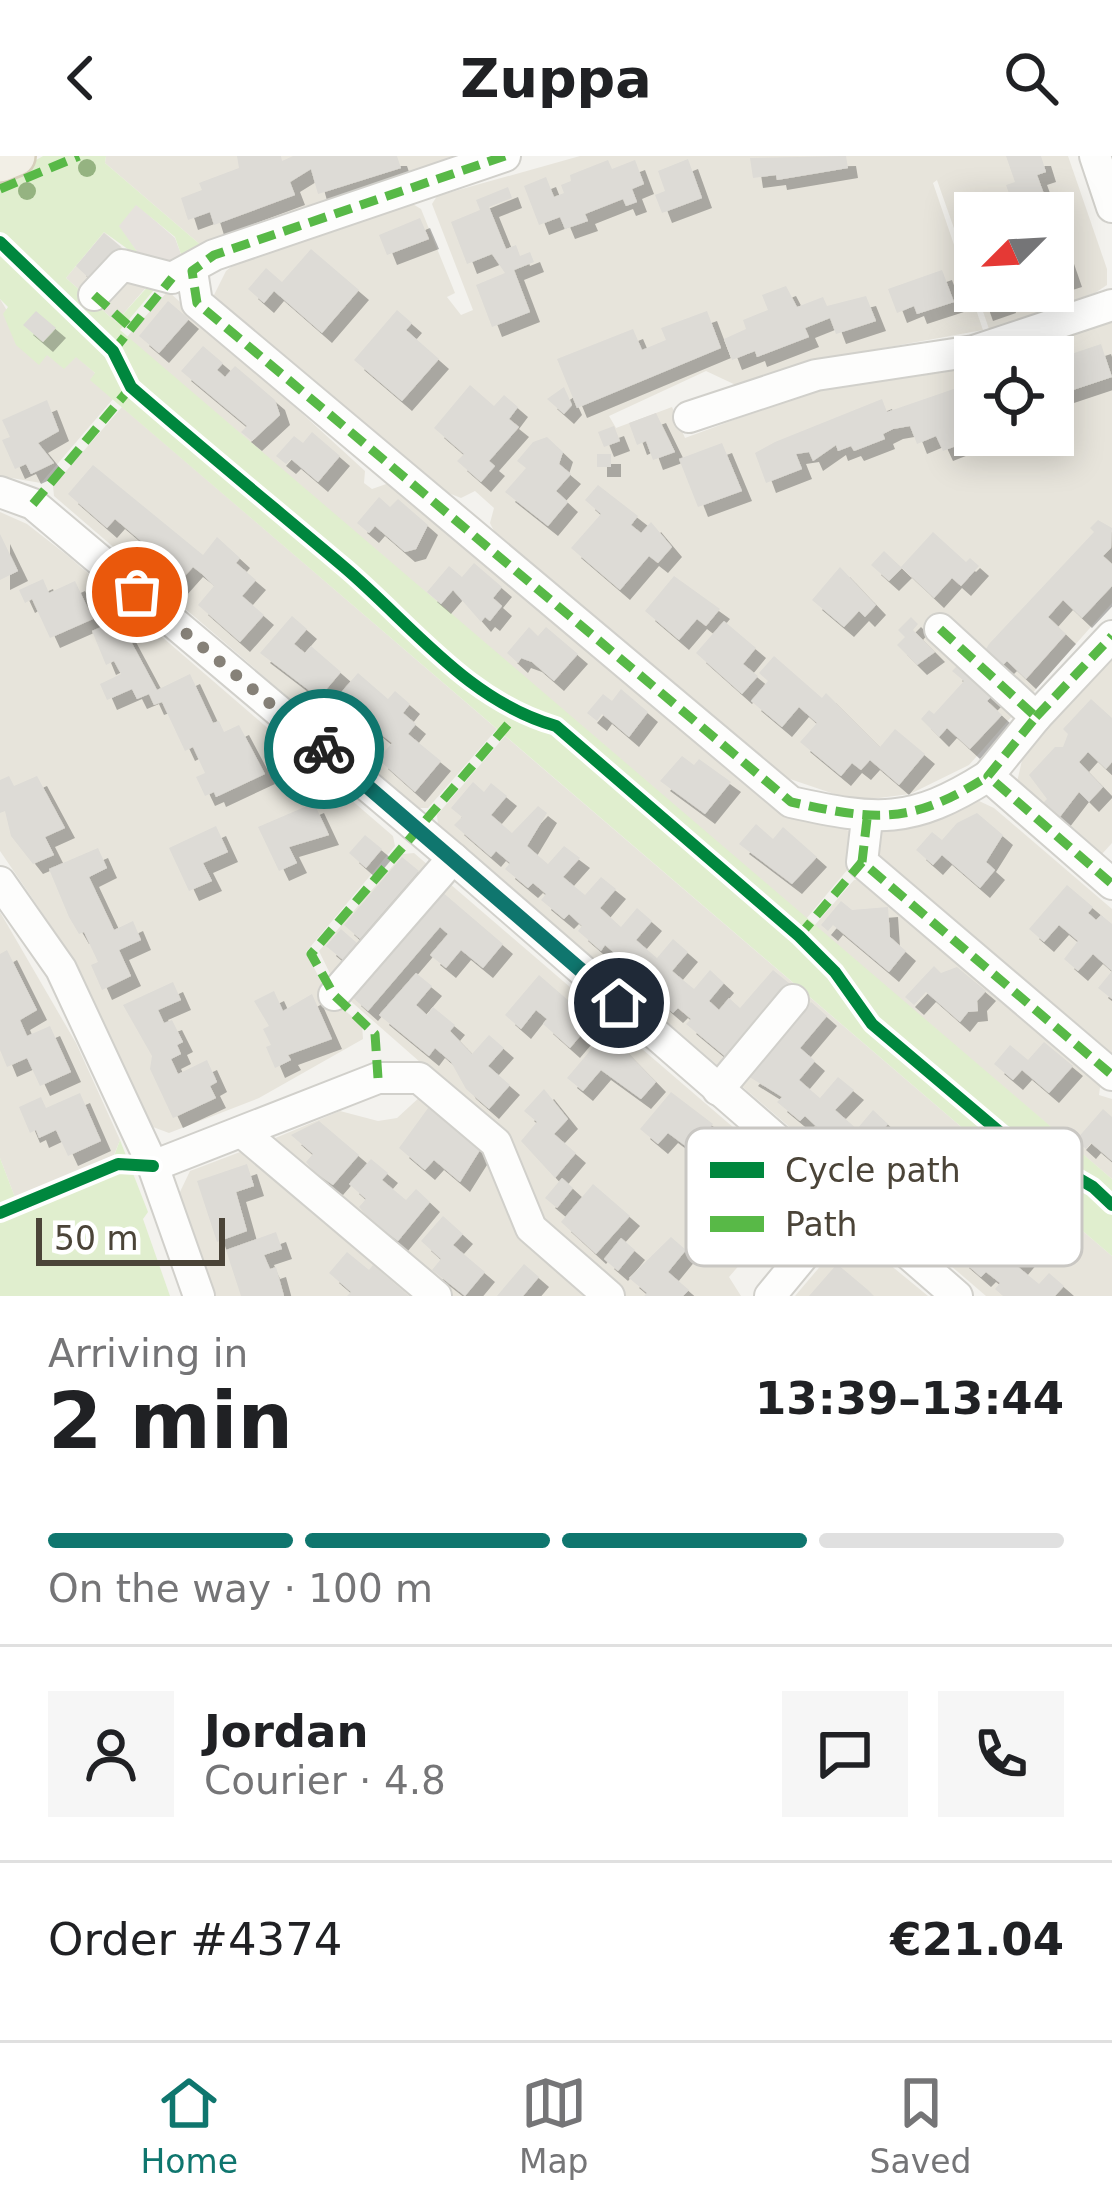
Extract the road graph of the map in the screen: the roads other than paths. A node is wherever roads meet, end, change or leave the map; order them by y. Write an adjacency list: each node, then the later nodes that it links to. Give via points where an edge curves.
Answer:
1 (15, 156): 4 (main road)
2 (505, 156): 6 (street, via 214,255)
3 (1095, 156): 5 (street)
4 (0, 162)
5 (1112, 207)
6 (192, 271): 7 (street, via 172,278 122,265); 15 (street, via 196,303 791,802)
7 (94, 295)
8 (1112, 304): 9 (street, via 974,351 816,375)
9 (689, 417)
10 (0, 492): 16 (street, via 33,503)
11 (940, 629): 13 (street)
12 (1112, 636): 13 (street)
13 (1036, 717): 14 (street)
14 (988, 776): 15 (street, via 940,807); 18 (street)
15 (867, 819): 21 (street, via 862,862)
16 (453, 858): 19 (street); 22 (street)
17 (0, 882): 25 (street, via 61,969)
18 (1112, 884)
19 (334, 994)
20 (794, 1000): 22 (street)
21 (1112, 1075)
22 (718, 1090): 23 (street)
23 (761, 1128)
24 (242, 1132): 25 (street); 29 (street); 30 (street, via 378,1078 419,1078 496,1143 532,1228)
25 (153, 1166): 28 (street)
26 (795, 1266): 31 (street)
27 (921, 1266): 32 (street)
28 (200, 1296)
29 (436, 1296)
30 (609, 1296)
31 (770, 1296)
32 (957, 1296)

